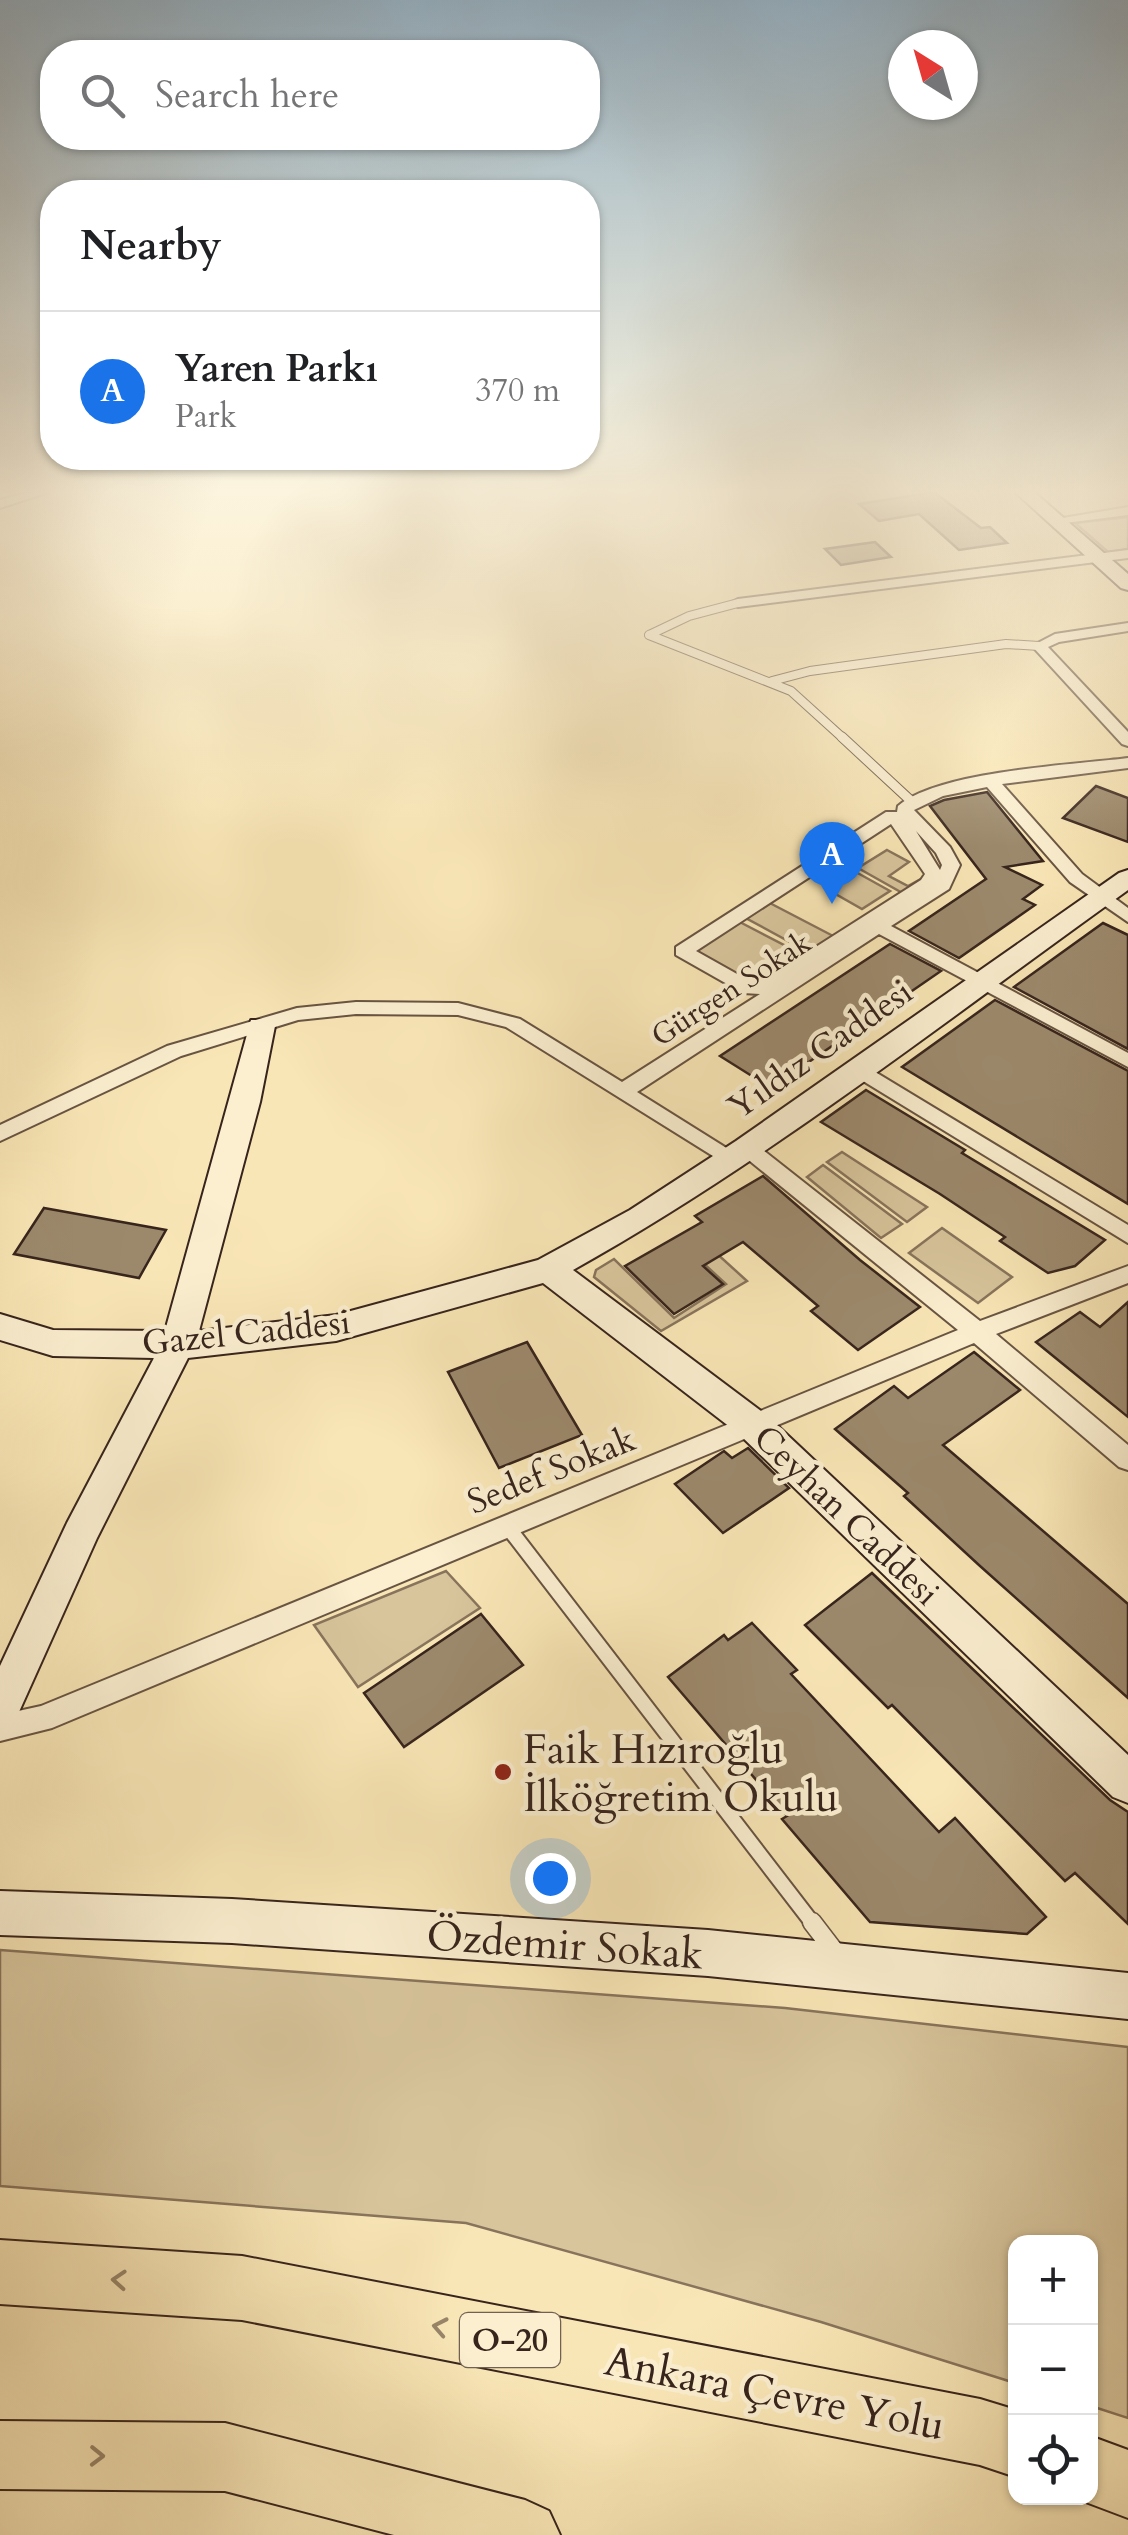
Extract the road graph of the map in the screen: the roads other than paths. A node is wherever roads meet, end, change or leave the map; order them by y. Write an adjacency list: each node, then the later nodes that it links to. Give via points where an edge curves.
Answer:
1 (710, 610): 4 (lane, via 649,635)
2 (1128, 627): 3 (street)
3 (1040, 646): 4 (lane, via 1006,644); 5 (street)
4 (772, 681): 8 (lane, via 810,705 875,774)
5 (1128, 741)
6 (1128, 763): 7 (street)
7 (991, 782): 8 (street); 10 (street)
8 (910, 800): 12 (street, Gürgen Sokak, via 904,810 944,851 950,877)
9 (1128, 878): 10 (street, Yıldız Caddesi)
10 (1100, 898): 11 (street); 13 (street, Yıldız Caddesi)
11 (1128, 917)
12 (874, 925): 12 (street, via 760,990 683,951 892,816 933,877); 13 (street); 17 (street, Gürgen Sokak)
13 (982, 981): 15 (street); 16 (street, Yıldız Caddesi)
14 (260, 1026): 17 (street, via 356,1008 458,1009 513,1023); 18 (street, via 174,1051); 25 (street)
15 (1128, 1061)
16 (857, 1068): 19 (street, Yıldız Caddesi); 20 (street)
17 (624, 1090): 19 (street)
18 (0, 1134)
19 (738, 1154): 21 (street, Yıldız Caddesi); 24 (street)
20 (1128, 1235)
21 (548, 1269): 25 (street, Gazel Caddesi, via 336,1328); 26 (street, Ceyhan Caddesi)
22 (1128, 1274): 24 (street, Sedef Sokak)
23 (0, 1327): 25 (street, Gazel Caddesi, via 53,1343)
24 (977, 1332): 26 (street, Sedef Sokak); 27 (street)
25 (178, 1345): 29 (street, via 80,1534)
26 (752, 1424): 28 (street, Sedef Sokak); 31 (street, Ceyhan Caddesi)
27 (1128, 1460)
28 (507, 1526): 30 (street, Sedef Sokak, via 42,1719); 33 (lane)
29 (0, 1710)
30 (0, 1728)
31 (1128, 1783)
32 (0, 1913): 33 (street, Özdemir Sokak, via 708,1952)
33 (846, 1967): 34 (street, Özdemir Sokak)
34 (1128, 1996)
35 (0, 2272): 36 (highway, Ankara Çevre Yolu / O-20, one-way to 35, via 242,2288)
36 (1008, 2441)
37 (0, 2455): 40 (highway, one-way to 40, via 225,2457)
38 (1098, 2473): 39 (highway)
39 (1128, 2484)
40 (525, 2535)

